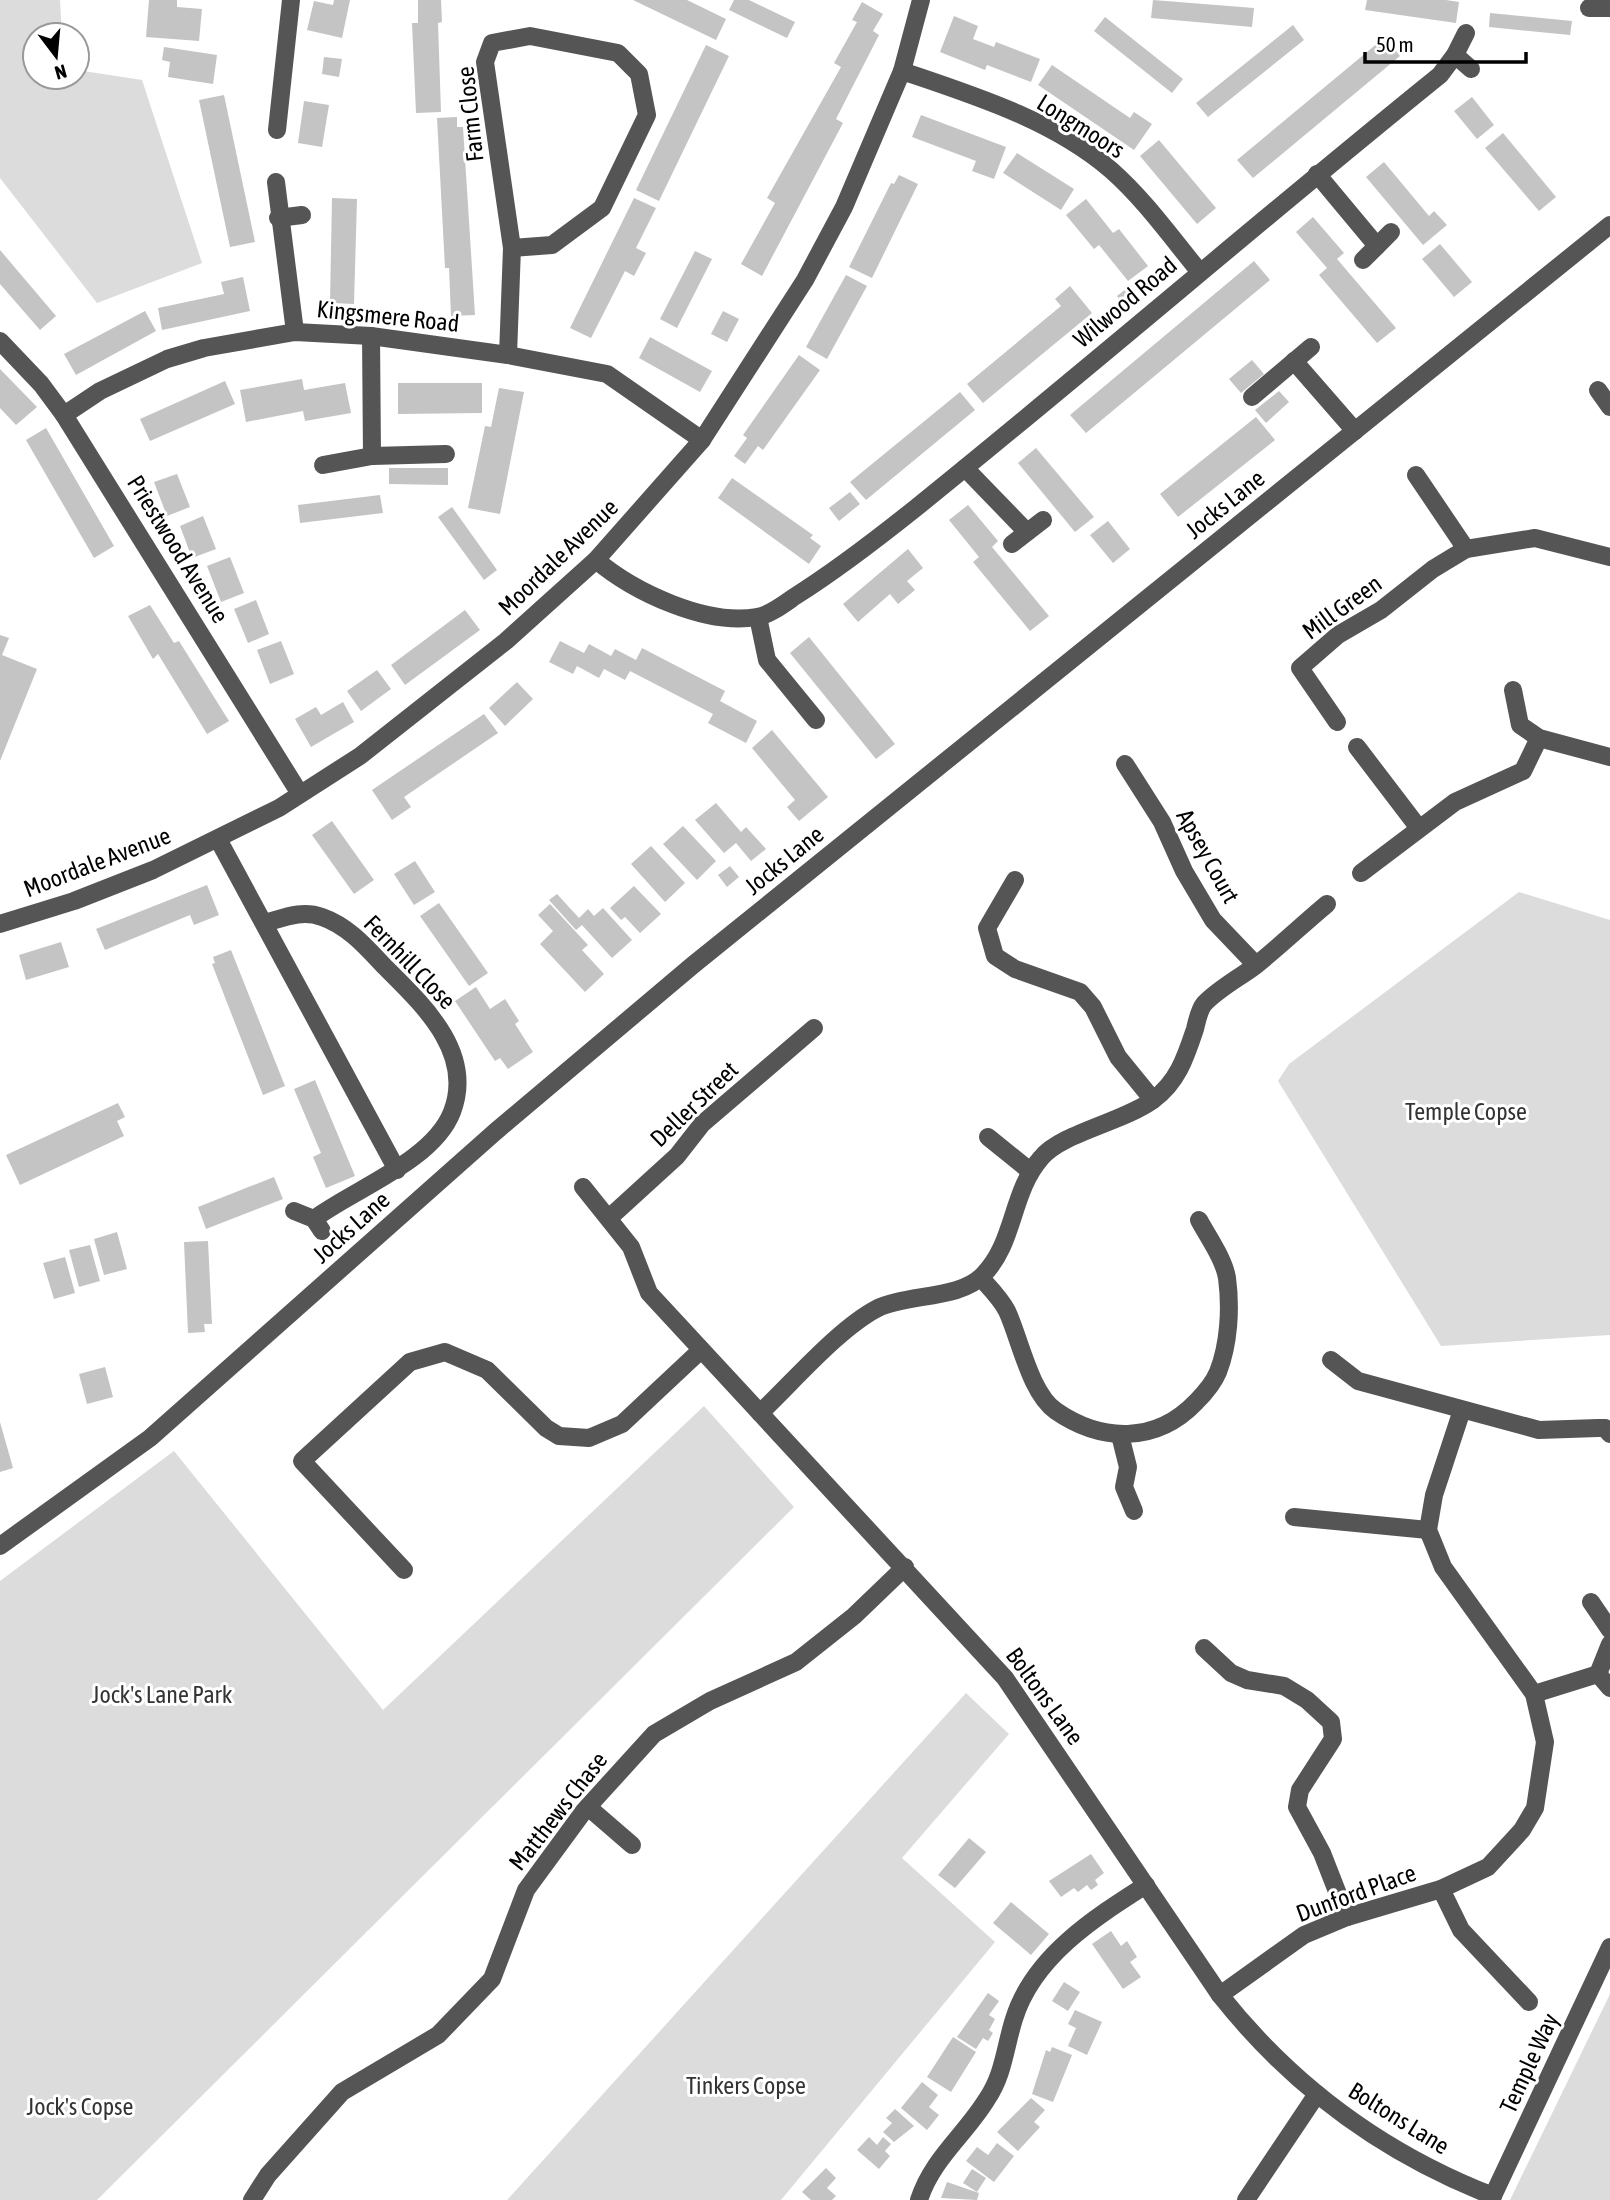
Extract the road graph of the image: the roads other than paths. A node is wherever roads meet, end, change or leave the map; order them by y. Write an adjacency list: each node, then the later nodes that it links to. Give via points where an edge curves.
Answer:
1 (291, 0): 9 (street)
2 (921, 0): 8 (street, Moordale Avenue)
3 (1589, 8): 4 (street)
4 (1610, 8)
5 (1466, 33): 6 (street, Wilwood Road)
6 (1455, 55): 7 (street); 10 (street, Wilwood Road, via 1440,75)
7 (1471, 69)
8 (902, 71): 19 (street, Longmoors, via 1060,135 1110,169); 31 (street, Moordale Avenue, via 844,207 812,268)
9 (277, 130)
10 (1317, 174): 16 (street); 19 (street, Wilwood Road)
11 (276, 182): 13 (street)
12 (302, 215): 13 (street)
13 (278, 218): 20 (street)
14 (1610, 225): 30 (street, Jocks Lane)
15 (1391, 232): 16 (street)
16 (1377, 246): 18 (street)
17 (512, 248): 17 (street, Farm Close, via 485,62 492,43 530,36 618,53 639,74 647,115 602,208 552,245); 24 (street, Farm Close)
18 (1363, 260)
19 (1199, 271): 35 (street, Wilwood Road)
20 (295, 332): 21 (street, Kingsmere Road); 29 (street, Kingsmere Road, via 167,359 100,391)
21 (371, 336): 24 (street, Kingsmere Road); 33 (street)
22 (0, 341): 29 (street, Priestwood Avenue)
23 (1311, 347): 25 (street)
24 (508, 355): 31 (street, Kingsmere Road, via 607,374)
25 (1294, 361): 27 (street); 30 (street)
26 (1598, 390): 28 (street)
27 (1252, 397)
28 (1610, 407)
29 (64, 415): 51 (street, Priestwood Avenue)
30 (1355, 430): 79 (street, Jocks Lane, via 693,965 495,1132 150,1438)
31 (702, 440): 42 (street, Moordale Avenue)
32 (446, 454): 33 (street)
33 (372, 456): 34 (street)
34 (323, 465)
35 (965, 468): 38 (street); 43 (street, Wilwood Road, via 842,567)
36 (1416, 475): 40 (street)
37 (1043, 520): 38 (street)
38 (1027, 532): 39 (street)
39 (1012, 544)
40 (1466, 549): 41 (street, Mill Green, via 1535,538); 46 (street, Mill Green, via 1338,635 1300,668)
41 (1610, 557)
42 (596, 560): 43 (street, via 610,573 685,610); 51 (street, Moordale Avenue, via 496,649 360,756)
43 (758, 617): 45 (street, via 767,660)
44 (1513, 690): 47 (street, via 1520,725)
45 (816, 720)
46 (1337, 722)
47 (1539, 738): 49 (street); 52 (street, via 1523,771 1455,802)
48 (1357, 747): 52 (street)
49 (1610, 757)
50 (1125, 764): 59 (street, Apsey Court, via 1162,822 1213,920)
51 (300, 794): 53 (street, Moordale Avenue)
52 (1418, 827): 54 (street)
53 (218, 839): 57 (street); 58 (street, Moordale Avenue, via 119,883)
54 (1361, 873)
55 (1015, 880): 61 (street, via 987,928 995,956 1014,970 1080,992 1093,1007 1118,1057)
56 (1327, 904): 59 (street)
57 (265, 923): 63 (street); 63 (street, Fernhill Close, via 302,912 349,930 429,1011 443,1034 457,1085 451,1115)
58 (0, 924)
59 (1256, 965): 61 (street, via 1203,1005 1184,1061 1172,1083)
60 (814, 1028): 67 (street, Deller Street, via 702,1124 677,1156)
61 (1153, 1100): 64 (street, via 1122,1119 1062,1143 1042,1155)
62 (988, 1137): 64 (street)
63 (397, 1170): 66 (street, Fernhill Close, via 342,1198 318,1225)
64 (1030, 1171): 69 (street, via 1001,1254)
65 (583, 1187): 67 (street, Boltons Lane)
66 (294, 1211)
67 (609, 1218): 70 (street, Boltons Lane, via 631,1247 649,1293)
68 (1199, 1220): 75 (street, via 1227,1275 1227,1333 1217,1374 1187,1411 1171,1422 1142,1434)
69 (981, 1278): 73 (street, via 947,1292 892,1302 875,1310); 75 (street, via 1007,1311 1025,1361 1050,1406 1087,1427)
70 (701, 1350): 73 (street, Boltons Lane); 81 (street, via 622,1424 573,1439 546,1428 487,1370 445,1352 410,1362 302,1461)
71 (1331, 1360): 72 (street, via 1358,1381)
72 (1462, 1409): 74 (street, via 1545,1431 1598,1428); 78 (street, via 1434,1495)
73 (760, 1413): 80 (street, Boltons Lane)
74 (1610, 1434)
75 (1120, 1436): 76 (street, via 1128,1467 1124,1488)
76 (1134, 1511)
77 (1294, 1517): 78 (street)
78 (1428, 1530): 88 (street, Dunford Place, via 1443,1567)
79 (0, 1546)
80 (905, 1567): 89 (street, Matthews Chase, via 796,1662 732,1690 654,1734); 91 (street, Boltons Lane, via 1005,1678)
81 (404, 1570)
82 (1591, 1602): 83 (street)
83 (1610, 1630)
84 (1610, 1644): 86 (street)
85 (1205, 1648): 93 (street, via 1231,1673 1284,1686 1331,1722 1333,1740 1300,1790 1297,1807 1322,1853)
86 (1598, 1674): 87 (street); 88 (street)
87 (1610, 1688)
88 (1534, 1694): 92 (street, Dunford Place, via 1545,1742 1535,1808 1522,1830 1488,1867)
89 (588, 1807): 90 (street); 99 (street, Matthews Chase, via 526,1890 492,1979 438,2035 342,2092 268,2175)
90 (632, 1845)
91 (1146, 1885): 95 (street, Boltons Lane); 100 (street, via 1076,1934 1043,1965 1021,2000 1001,2077 957,2140 936,2161)
92 (1441, 1889): 93 (street, Dunford Place); 96 (street, Dunford Place, via 1461,1930)
93 (1347, 1917): 95 (street, Dunford Place, via 1304,1935)
94 (1610, 1947): 98 (street, Temple Way)
95 (1220, 1995): 97 (street, Boltons Lane, via 1252,2035)
96 (1529, 2002)
97 (1317, 2094): 98 (street, Boltons Lane, via 1364,2132); 101 (street)
98 (1492, 2198)
99 (252, 2200)
100 (919, 2200)
101 (1246, 2200)

